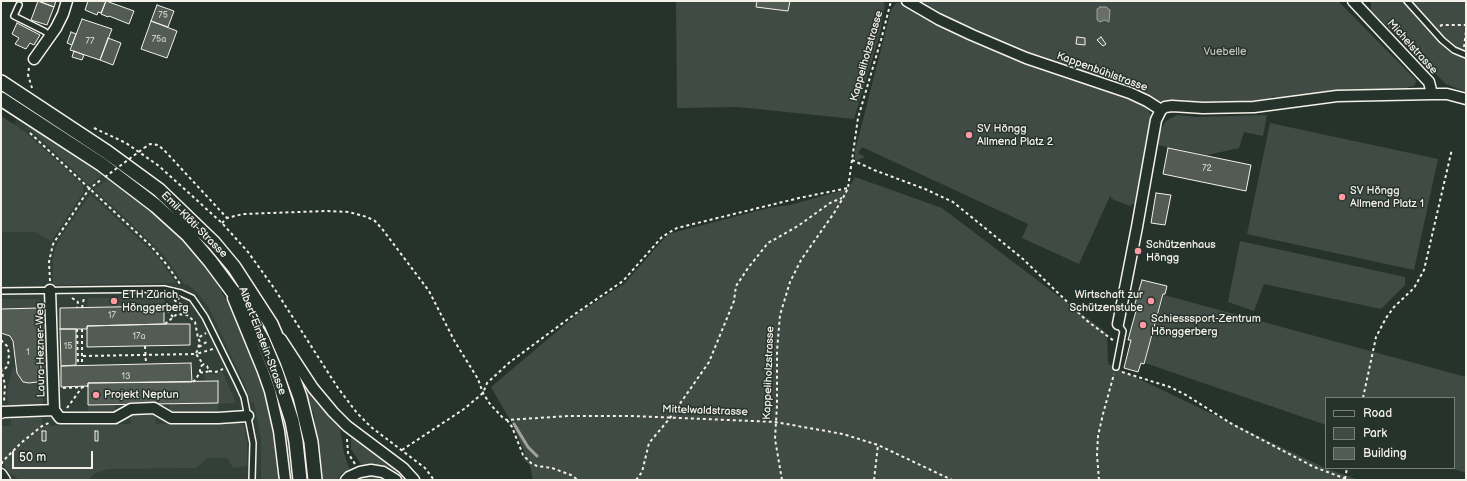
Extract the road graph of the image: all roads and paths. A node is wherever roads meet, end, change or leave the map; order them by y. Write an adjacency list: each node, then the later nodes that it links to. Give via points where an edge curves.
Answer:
1 (67, 1): 10 (street, via 58,27)
2 (891, 1): 22 (path, Kappeliholzstrasse, via 858,118)
3 (907, 1): 18 (street, Kappenbühlstrasse, via 972,35 1026,58 1130,94)
4 (1353, 1): 15 (street, Michelstrasse, via 1429,82)
5 (1407, 1): 8 (lane)
6 (19, 5): 10 (lane, via 14,16)
7 (1466, 25): 8 (path, via 1442,25)
8 (1433, 30): 11 (lane, via 1454,50)
9 (1466, 31): 11 (path)
10 (51, 36): 12 (street)
11 (1465, 54)
12 (30, 57): 14 (path, via 28,75)
13 (1, 82): 41 (street, Emil-Klöti-Strasse, via 107,152 158,190 214,243 234,266)
14 (32, 89)
15 (1432, 94): 17 (street, via 1448,94); 18 (street, via 1337,96 1254,108 1172,106)
16 (1, 99): 28 (street, Emil-Klöti-Strasse, via 101,164 156,206 188,235)
17 (1466, 99)
18 (1161, 110): 42 (street, via 1156,120)
19 (89, 127): 27 (path, via 126,143 159,166)
20 (27, 130): 24 (path)
21 (1452, 149): 70 (path, via 1424,270 1414,288 1386,318 1376,337)
22 (852, 160): 23 (path, Kappeliholzstrasse); 51 (path, via 953,202 1023,259 1086,320)
23 (848, 188): 25 (path, Kappeliholzstrasse); 69 (path, via 677,228 662,237 623,281 510,362 487,383)
24 (90, 189): 26 (path, bridge, via 150,144 158,144); 29 (path, via 53,244 49,262); 31 (path, via 152,246 168,265 180,284)
25 (843, 198): 74 (path, via 830,203 768,243 748,268 736,286 734,302 709,362); 76 (path, Kappeliholzstrasse, via 801,260 790,282 780,315)
26 (227, 218): 27 (path); 69 (path, via 243,214 341,211 355,213 375,221 429,291 455,342 478,379)
27 (222, 223): 80 (path, via 248,252 274,288 357,413)
28 (226, 282): 87 (street, Albert-Einstein-Strasse, via 270,391 277,418); 88 (street, Emil-Klöti-Strasse, via 263,341 276,372 292,421)
29 (50, 290): 30 (lane); 31 (lane, via 164,289); 68 (street, Laura-Hezner-Weg)
30 (1, 291)
31 (182, 293): 73 (lane, via 192,298 205,317 244,397)
32 (77, 296): 35 (path, via 71,297 78,302)
33 (84, 296): 36 (path)
34 (171, 298): 37 (path)
35 (77, 308)
36 (82, 308)
37 (192, 312)
38 (187, 315): 39 (path, via 177,314); 39 (path, via 178,310 168,312); 47 (path, via 195,322)
39 (173, 317): 40 (path)
40 (165, 324)
41 (271, 324): 78 (street, Albert-Einstein-Strasse, via 313,388); 89 (street, Emil-Klöti-Strasse, via 300,397 311,442)
42 (1118, 324): 51 (lane, via 1123,331)
43 (204, 328): 46 (path)
44 (78, 329): 59 (path)
45 (87, 330): 54 (path, via 82,329)
46 (206, 333): 47 (path); 49 (path)
47 (198, 338): 52 (path)
48 (1, 340): 63 (path, via 9,353 8,366)
49 (209, 340): 52 (path); 53 (path, via 214,349)
50 (145, 346): 55 (path)
51 (1120, 346): 61 (lane)
52 (198, 348): 53 (path)
53 (196, 354): 55 (path); 58 (path)
54 (82, 356): 55 (path); 60 (path)
55 (146, 356): 57 (path)
56 (220, 362): 64 (path, via 223,369)
57 (146, 364)
58 (203, 364): 64 (path); 65 (path)
59 (78, 365)
60 (82, 365)
61 (1116, 367)
62 (1, 368): 63 (path)
63 (2, 371): 72 (path, via 5,385)
64 (209, 371): 65 (path)
65 (200, 372): 66 (path)
66 (193, 382)
67 (88, 386): 68 (path)
68 (54, 388): 71 (street, Laura-Hezner-Weg)
69 (483, 393): 75 (path, via 490,404); 80 (path, via 444,423)
70 (1363, 397)
71 (54, 410): 72 (street); 73 (street, via 60,418 115,418 131,409 154,408 171,418)
72 (2, 412)
73 (248, 416): 86 (lane, via 253,443)
74 (670, 418): 75 (path, Mittelwaldstrasse, via 568,416); 76 (path, Mittelwaldstrasse); 95 (path, via 649,443 642,472)
75 (507, 420): 94 (path, via 524,455 531,463 552,468)
76 (775, 422): 79 (path, Mittelwaldstrasse, via 843,434); 96 (path, Kappeliholzstrasse, via 775,439)
77 (42, 426): 81 (path)
78 (347, 426): 83 (path, via 348,453); 92 (street, Albert-Einstein-Strasse, via 404,468)
79 (878, 445): 97 (path); 98 (path, Mittelwaldstrasse)
80 (402, 450): 93 (path, via 425,468)
81 (2, 462)
82 (1347, 469): 100 (path)
83 (360, 472): 90 (street); 91 (street, via 383,472)
84 (1, 474): 85 (street)
85 (5, 480)
86 (252, 480)
87 (285, 480)
88 (300, 480)
89 (315, 480)
90 (346, 480)
91 (396, 480)
92 (414, 480)
93 (434, 480)
94 (578, 480)
95 (636, 480)
96 (782, 480)
97 (874, 480)
98 (952, 480)
99 (1099, 480): 100 (path, via 1098,436 1115,370 1170,387 1232,424 1314,467)
100 (1345, 480): 101 (path)
101 (1349, 480)

